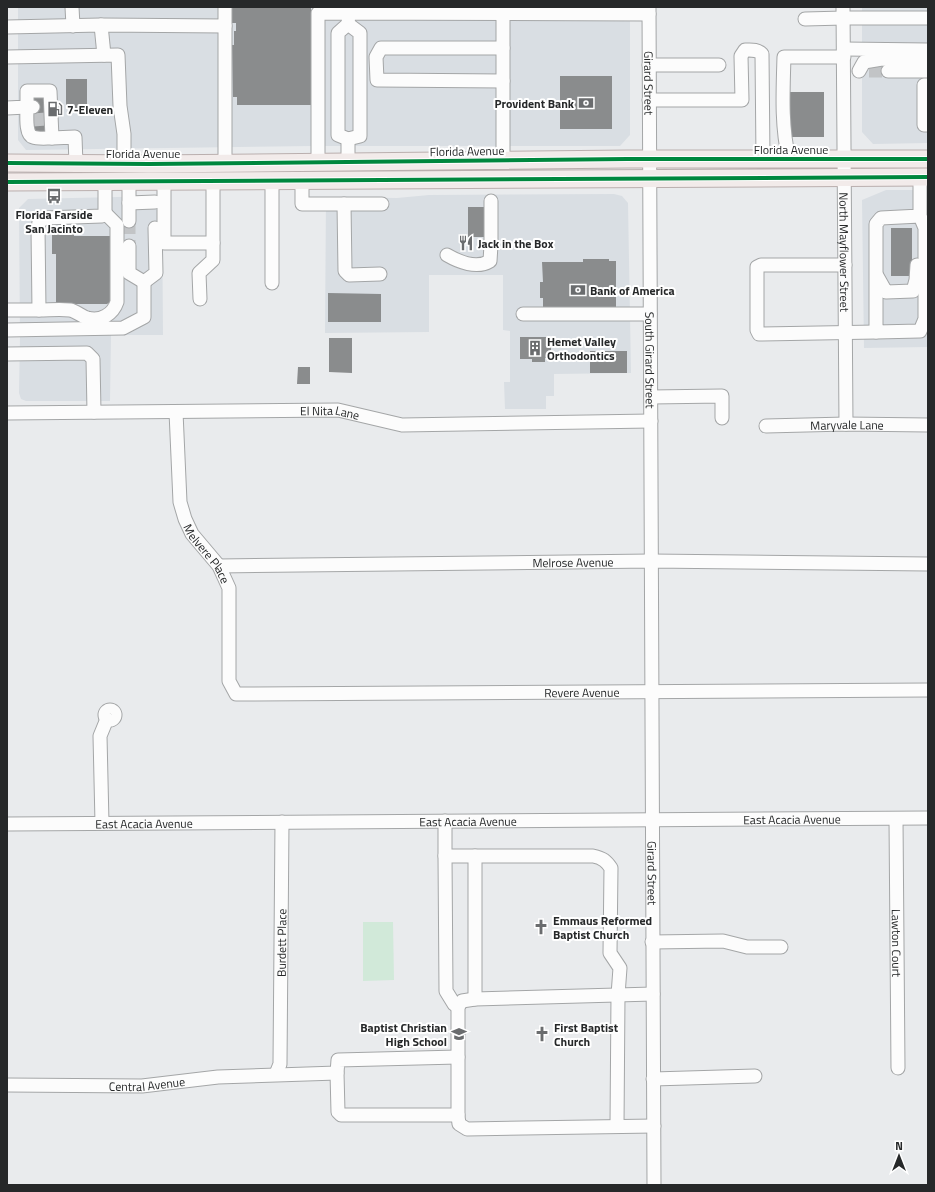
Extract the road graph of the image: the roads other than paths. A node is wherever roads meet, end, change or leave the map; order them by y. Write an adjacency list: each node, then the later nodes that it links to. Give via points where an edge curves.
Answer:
1 (72, 7): 11 (street)
2 (226, 7): 12 (street)
3 (318, 10): 8 (street); 42 (street)
4 (649, 11): 6 (street); 20 (street, Girard Street)
5 (844, 12): 7 (street); 9 (street); 16 (street, North Mayflower Street)
6 (503, 14): 8 (street); 14 (street)
7 (928, 18)
8 (349, 19): 34 (street, via 338,33 338,135); 34 (street, via 360,33 360,136)
9 (805, 19)
10 (101, 25): 11 (street); 12 (street); 17 (street)
11 (73, 26): 13 (street)
12 (225, 26): 41 (street)
13 (7, 27)
14 (503, 48): 25 (street); 25 (street, via 382,48 376,57 377,80)
15 (928, 50): 16 (street)
16 (844, 53): 22 (street, North Mayflower Street); 35 (street, via 784,57 783,114)
17 (104, 55): 18 (street); 46 (street, via 118,55)
18 (7, 57)
19 (928, 60): 22 (street, via 882,59 864,62 864,71)
20 (649, 65): 21 (street); 27 (street, Girard Street)
21 (719, 65)
22 (844, 71): 36 (street, North Mayflower Street)
23 (888, 71): 24 (street)
24 (928, 71)
25 (503, 80): 40 (street)
26 (928, 85): 32 (street, via 924,85 924,125)
27 (649, 100): 28 (street); 38 (street, Girard Street)
28 (742, 100): 29 (street); 29 (street, via 742,56 745,50 753,50 762,54)
29 (762, 101): 39 (street)
30 (7, 108): 31 (street)
31 (30, 113): 33 (street, via 30,136); 33 (street, via 27,91 50,91)
32 (928, 125)
33 (52, 138): 45 (street, via 75,137)
34 (348, 139): 43 (street)
35 (789, 159): 36 (main road, Florida Avenue); 39 (main road, Florida Avenue)
36 (845, 159): 37 (main road, Florida Avenue); 49 (street, North Mayflower Street)
37 (928, 159)
38 (650, 160): 39 (main road, Florida Avenue); 40 (main road, Florida Avenue); 48 (street, South Girard Street)
39 (763, 160)
40 (503, 161): 43 (main road, Florida Avenue)
41 (225, 162): 42 (main road, Florida Avenue); 46 (main road, Florida Avenue)
42 (318, 162): 43 (main road, Florida Avenue)
43 (348, 162)
44 (7, 163): 45 (main road, Florida Avenue)
45 (76, 164): 46 (main road, Florida Avenue)
46 (124, 164)
47 (924, 177): 49 (main road); 63 (street)
48 (650, 178): 49 (main road); 51 (main road); 78 (street, South Girard Street)
49 (845, 178): 69 (street, North Mayflower Street)
50 (272, 180): 51 (main road); 55 (main road); 73 (street)
51 (302, 180): 60 (street, via 302,204)
52 (105, 181): 53 (main road); 56 (main road); 62 (street)
53 (129, 181): 54 (main road); 59 (street)
54 (160, 181): 55 (main road); 58 (street); 66 (street, via 164,243)
55 (213, 181): 66 (street)
56 (7, 182)
57 (491, 201): 68 (street, via 490,261 485,264 471,264 458,262)
58 (155, 202): 59 (street); 72 (street, via 156,273)
59 (129, 203): 64 (street)
60 (344, 204): 61 (street); 70 (street, via 345,271 349,274)
61 (382, 204)
62 (105, 213): 76 (street, via 99,217 45,218 39,222); 76 (street, via 116,226 115,308 102,318 88,319 71,310)
63 (920, 216): 65 (street); 71 (street, via 881,218 876,224)
64 (129, 221)
65 (925, 228): 71 (street, via 917,240 916,280 913,291 886,292); 81 (street, via 926,319 920,331)
66 (213, 243): 74 (street, via 213,260 199,274)
67 (129, 246): 72 (street, via 129,273)
68 (447, 255)
69 (845, 265): 80 (street, North Mayflower Street); 80 (street, via 757,267 759,334)
70 (380, 274)
71 (876, 274): 81 (street)
72 (144, 282): 79 (street, via 144,317 123,328)
73 (272, 283)
74 (200, 299)
75 (7, 310): 76 (street)
76 (39, 310)
77 (523, 314): 78 (street)
78 (650, 314): 83 (street, South Girard Street)
79 (7, 330)
80 (845, 332): 81 (street); 89 (street, North Mayflower Street)
81 (876, 332)
82 (7, 354): 84 (street, via 87,353 93,359)
83 (651, 397): 87 (street, via 722,396); 88 (street, South Girard Street)
84 (94, 412): 85 (street, El Nita Lane); 86 (street, El Nita Lane)
85 (176, 412): 88 (street, El Nita Lane, via 338,410 402,425); 94 (street, Melvere Place, via 181,507 192,534)
86 (7, 413)
87 (722, 418)
88 (651, 421): 92 (street, South Girard Street)
89 (846, 424): 90 (street, Maryvale Lane); 91 (street, Maryvale Lane)
90 (928, 425)
91 (766, 426)
92 (652, 561): 93 (street, Melrose Avenue); 94 (street, Melrose Avenue); 96 (street, Girard Street)
93 (928, 564)
94 (219, 566): 97 (street, Melvere Place, via 229,588 229,682)
95 (928, 690): 96 (street, Revere Avenue)
96 (652, 691): 97 (street, Revere Avenue); 101 (street, Girard Street)
97 (236, 694)
98 (107, 719): 104 (street, via 100,736)
99 (928, 818): 100 (street, East Acacia Avenue)
100 (896, 819): 101 (street, East Acacia Avenue); 115 (street, Lawton Court)
101 (652, 820): 102 (street, East Acacia Avenue); 108 (street, Girard Street)
102 (445, 821): 103 (street, East Acacia Avenue); 106 (street)
103 (282, 822): 104 (street, East Acacia Avenue); 116 (street, Burdett Place)
104 (102, 823): 105 (street, East Acacia Avenue)
105 (7, 824)
106 (445, 856): 107 (street); 113 (street, via 446,991)
107 (475, 856): 111 (street, via 594,856 606,861 611,868 610,953 620,968); 112 (street)
108 (652, 942): 109 (street, via 723,941 747,947); 110 (street, Girard Street)
109 (781, 947)
110 (653, 994): 111 (street); 119 (street, Girard Street)
111 (618, 995): 112 (street); 122 (street)
112 (475, 999): 113 (street, via 462,1002)
113 (458, 1007): 114 (street)
114 (458, 1057): 117 (street, via 338,1060); 121 (street)
115 (898, 1068)
116 (278, 1069): 117 (street, Central Avenue); 120 (street, Central Avenue, via 142,1086)
117 (337, 1073): 121 (street, via 338,1112 341,1115)
118 (755, 1076): 119 (street)
119 (653, 1079): 123 (street, Girard Street)
120 (7, 1085)
121 (458, 1115): 122 (street, via 459,1124 467,1129)
122 (617, 1126): 123 (street)
123 (654, 1126): 124 (street, Girard Street)
124 (654, 1185)

